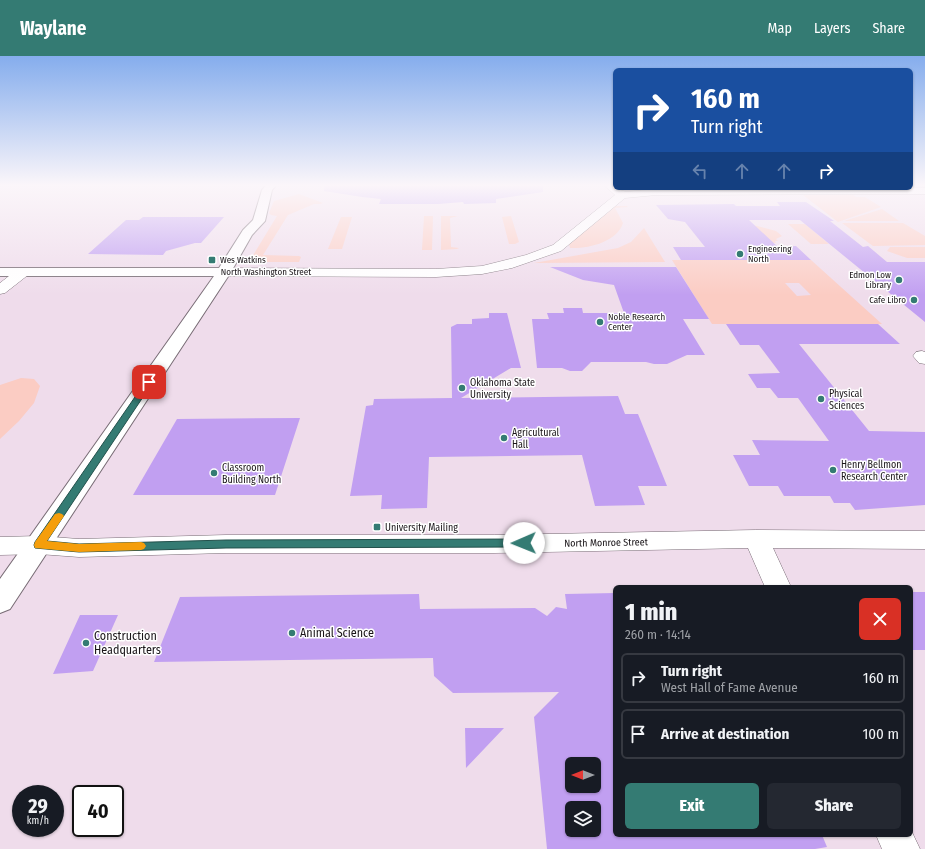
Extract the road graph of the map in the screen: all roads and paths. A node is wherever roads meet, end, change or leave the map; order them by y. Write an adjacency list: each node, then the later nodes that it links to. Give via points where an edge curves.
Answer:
1 (245, 221): 4 (main road, via 244,226)
2 (259, 221): 4 (main road)
3 (590, 221): 7 (street, North Washington Street, via 557,248 531,258 482,270 447,273)
4 (247, 233): 7 (main road)
5 (0, 272): 6 (main road, North Washington Street)
6 (23, 272): 7 (main road, North Washington Street); 8 (street)
7 (224, 272): 11 (main road)
8 (0, 290)
9 (756, 539): 10 (street, North Monroe Street); 11 (street, North Monroe Street, via 494,544 226,544 79,548); 13 (street)
10 (925, 540)
11 (39, 545): 12 (street, North Monroe Street); 14 (main road)
12 (0, 546)
13 (777, 585)
14 (0, 601)
15 (895, 837): 16 (street)
16 (901, 849)

